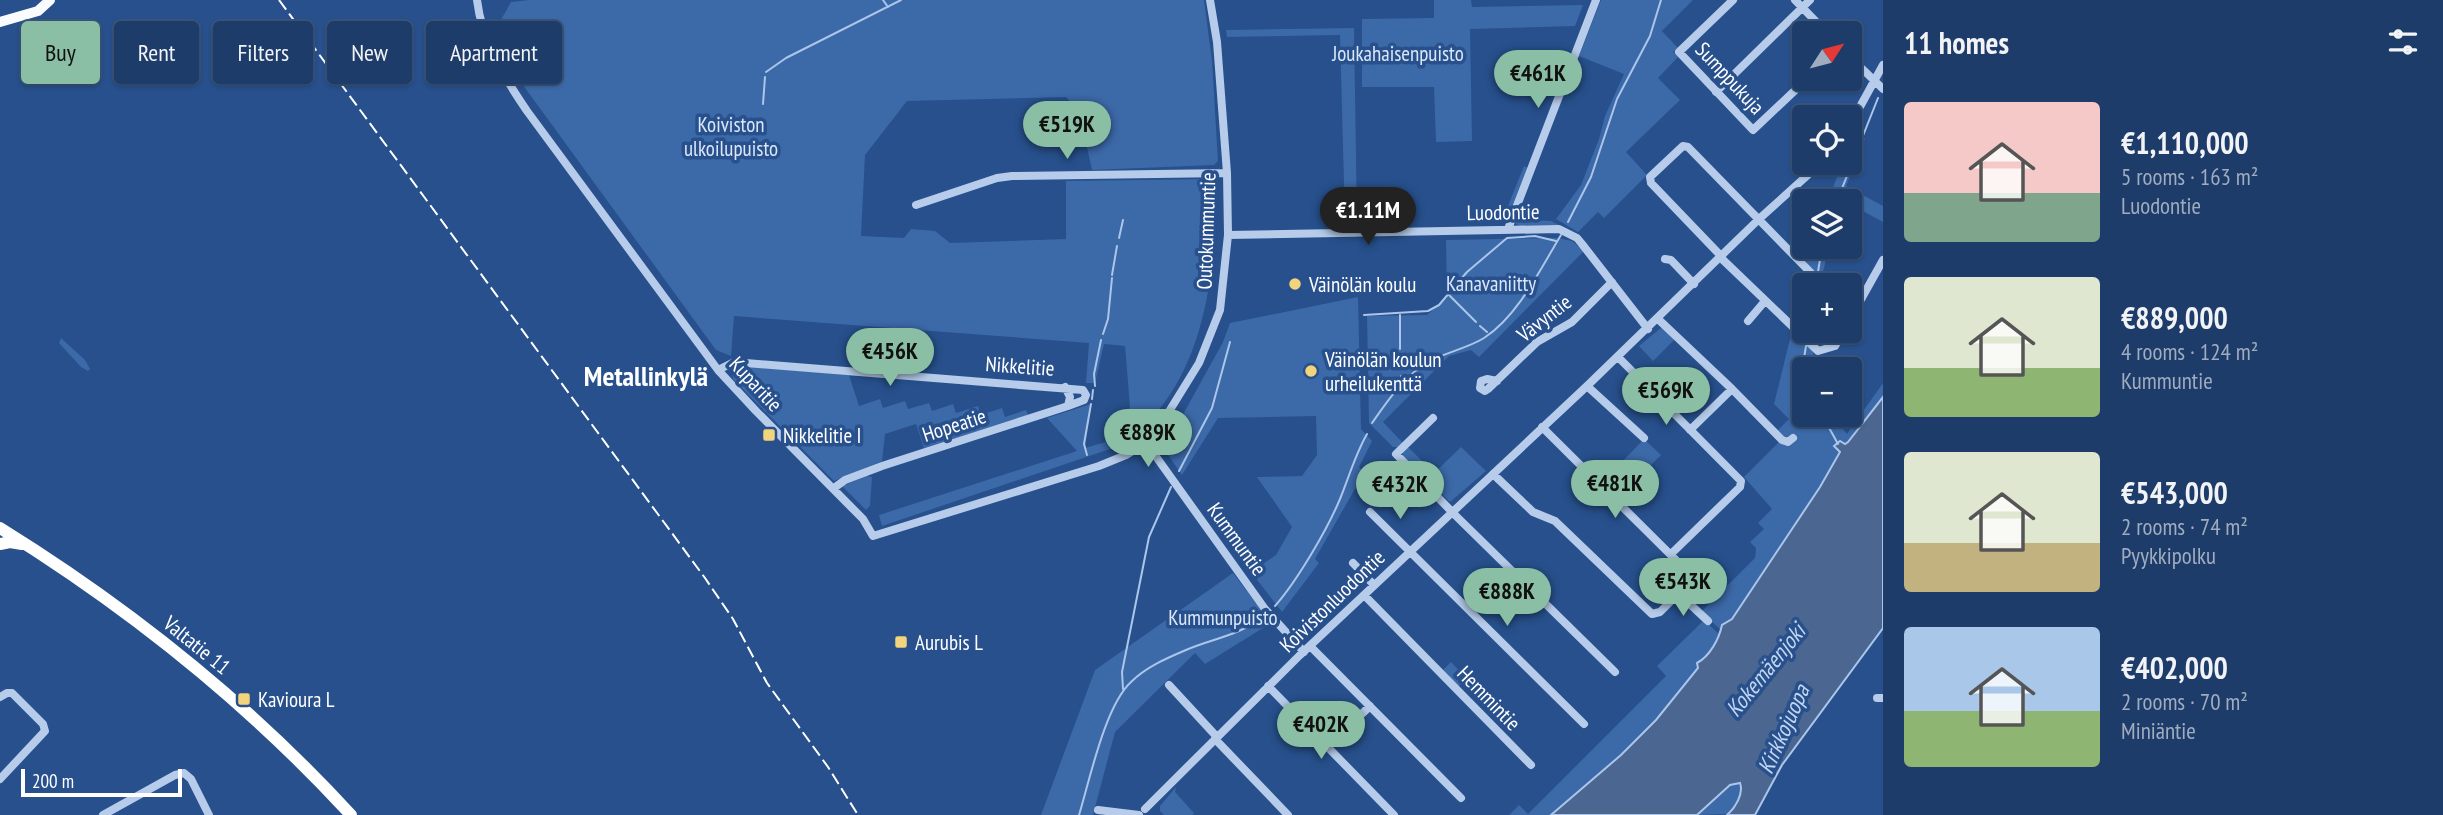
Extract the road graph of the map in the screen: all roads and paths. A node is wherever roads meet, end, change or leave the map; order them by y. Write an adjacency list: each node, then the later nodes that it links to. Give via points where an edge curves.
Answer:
1 (50, 0): 9 (main road, via 38,11)
2 (477, 0): 39 (street, Kuparitie, via 489,46 502,73)
3 (1209, 0): 18 (street, Outokummuntie, via 1217,42)
4 (1596, 0): 22 (street)
5 (1733, 0): 16 (street, Sumppukuja, via 1679,52)
6 (1795, 0): 8 (street)
7 (1810, 0): 8 (street)
8 (1802, 7): 10 (street); 16 (street)
9 (2, 21)
10 (1815, 21)
11 (1883, 65): 13 (street)
12 (1862, 69): 13 (street)
13 (1875, 83): 14 (street); 17 (street)
14 (1883, 89)
15 (1794, 91): 16 (street, Sumppukuja, via 1753,130)
16 (1716, 92)
17 (1862, 105)
18 (1227, 173): 20 (street, via 1004,177); 23 (street, Outokummuntie)
19 (1808, 175): 21 (street, Koivistonluodontie)
20 (916, 205)
21 (1759, 219): 24 (street, Koivistonluodontie); 24 (street, via 1688,147 1683,146 1650,177); 27 (street)
22 (1508, 229): 23 (street, Luodontie); 28 (street, Luodontie, via 1550,228 1569,234)
23 (1228, 235): 50 (street, Outokummuntie, via 1222,298 1208,344)
24 (1721, 257): 29 (street, Koivistonluodontie); 31 (street)
25 (1665, 259): 29 (street)
26 (1883, 260): 30 (street)
27 (1811, 273)
28 (1612, 282): 35 (street, Luodontie); 40 (street, Vävyntie, via 1572,322 1537,342)
29 (1694, 284): 32 (street, Koivistonluodontie)
30 (1862, 298)
31 (1765, 301): 33 (street); 34 (street)
32 (1658, 319): 35 (street, Koivistonluodontie); 43 (street)
33 (1748, 321)
34 (1792, 326)
35 (1648, 329): 38 (street, Koivistonluodontie)
36 (1810, 343): 37 (street, via 1818,351)
37 (1837, 343)
38 (1618, 357): 41 (street, Koivistonluodontie); 47 (street)
39 (718, 370): 42 (street, Nikkelitie, via 734,362); 52 (street, Kuparitie)
40 (1497, 381)
41 (1587, 386): 46 (street, Koivistonluodontie); 48 (street)
42 (1066, 387): 44 (street); 44 (street, Nikkelitie, via 1083,390 1086,395)
43 (1732, 389): 47 (street); 49 (street, via 1782,440)
44 (1068, 406): 52 (street, Hopeatie, via 882,466)
45 (1433, 418): 54 (street, via 1396,454)
46 (1542, 427): 51 (street, Koivistonluodontie); 59 (street)
47 (1690, 430): 59 (street, via 1741,481)
48 (1644, 438)
49 (1793, 438)
50 (1147, 443): 52 (street, Kuparitie, via 1099,466 873,536); 65 (street, Kummuntie, via 1265,609)
51 (1493, 474): 54 (street, Koivistonluodontie); 62 (street, via 1533,512 1555,520 1652,614)
52 (834, 488)
53 (1370, 512): 58 (street)
54 (1451, 512): 58 (street, Koivistonluodontie); 66 (street)
55 (0, 529): 57 (highway, Valtatie 11)
56 (0, 544): 57 (highway)
57 (26, 545): 82 (highway, Valtatie 11, via 201,671)
58 (1409, 551): 61 (street, Koivistonluodontie); 71 (street)
59 (1671, 554): 62 (street, via 1694,578)
60 (1353, 563): 61 (street)
61 (1374, 585): 63 (street, Koivistonluodontie)
62 (1679, 594): 64 (street)
63 (1364, 595): 65 (street, Koivistonluodontie); 74 (street, Hemmintie)
64 (1707, 621)
65 (1307, 649): 68 (street, Koivistonluodontie); 70 (street, Kummuntie)
66 (1615, 672)
67 (1169, 685): 73 (street)
68 (1268, 687): 73 (street, Koivistonluodontie); 79 (street)
69 (0, 697): 75 (street, via 12,693 45,731)
70 (1370, 706): 72 (street); 76 (street, Kummuntie)
71 (1584, 724)
72 (1344, 731)
73 (1216, 738): 78 (street, Koivistonluodontie); 83 (street)
74 (1531, 765)
75 (0, 779)
76 (1461, 797)
77 (1098, 810): 78 (street)
78 (1144, 813)
79 (1391, 814)
80 (103, 815): 81 (street, via 184,773)
81 (209, 815)
82 (351, 815)
83 (1288, 815)

